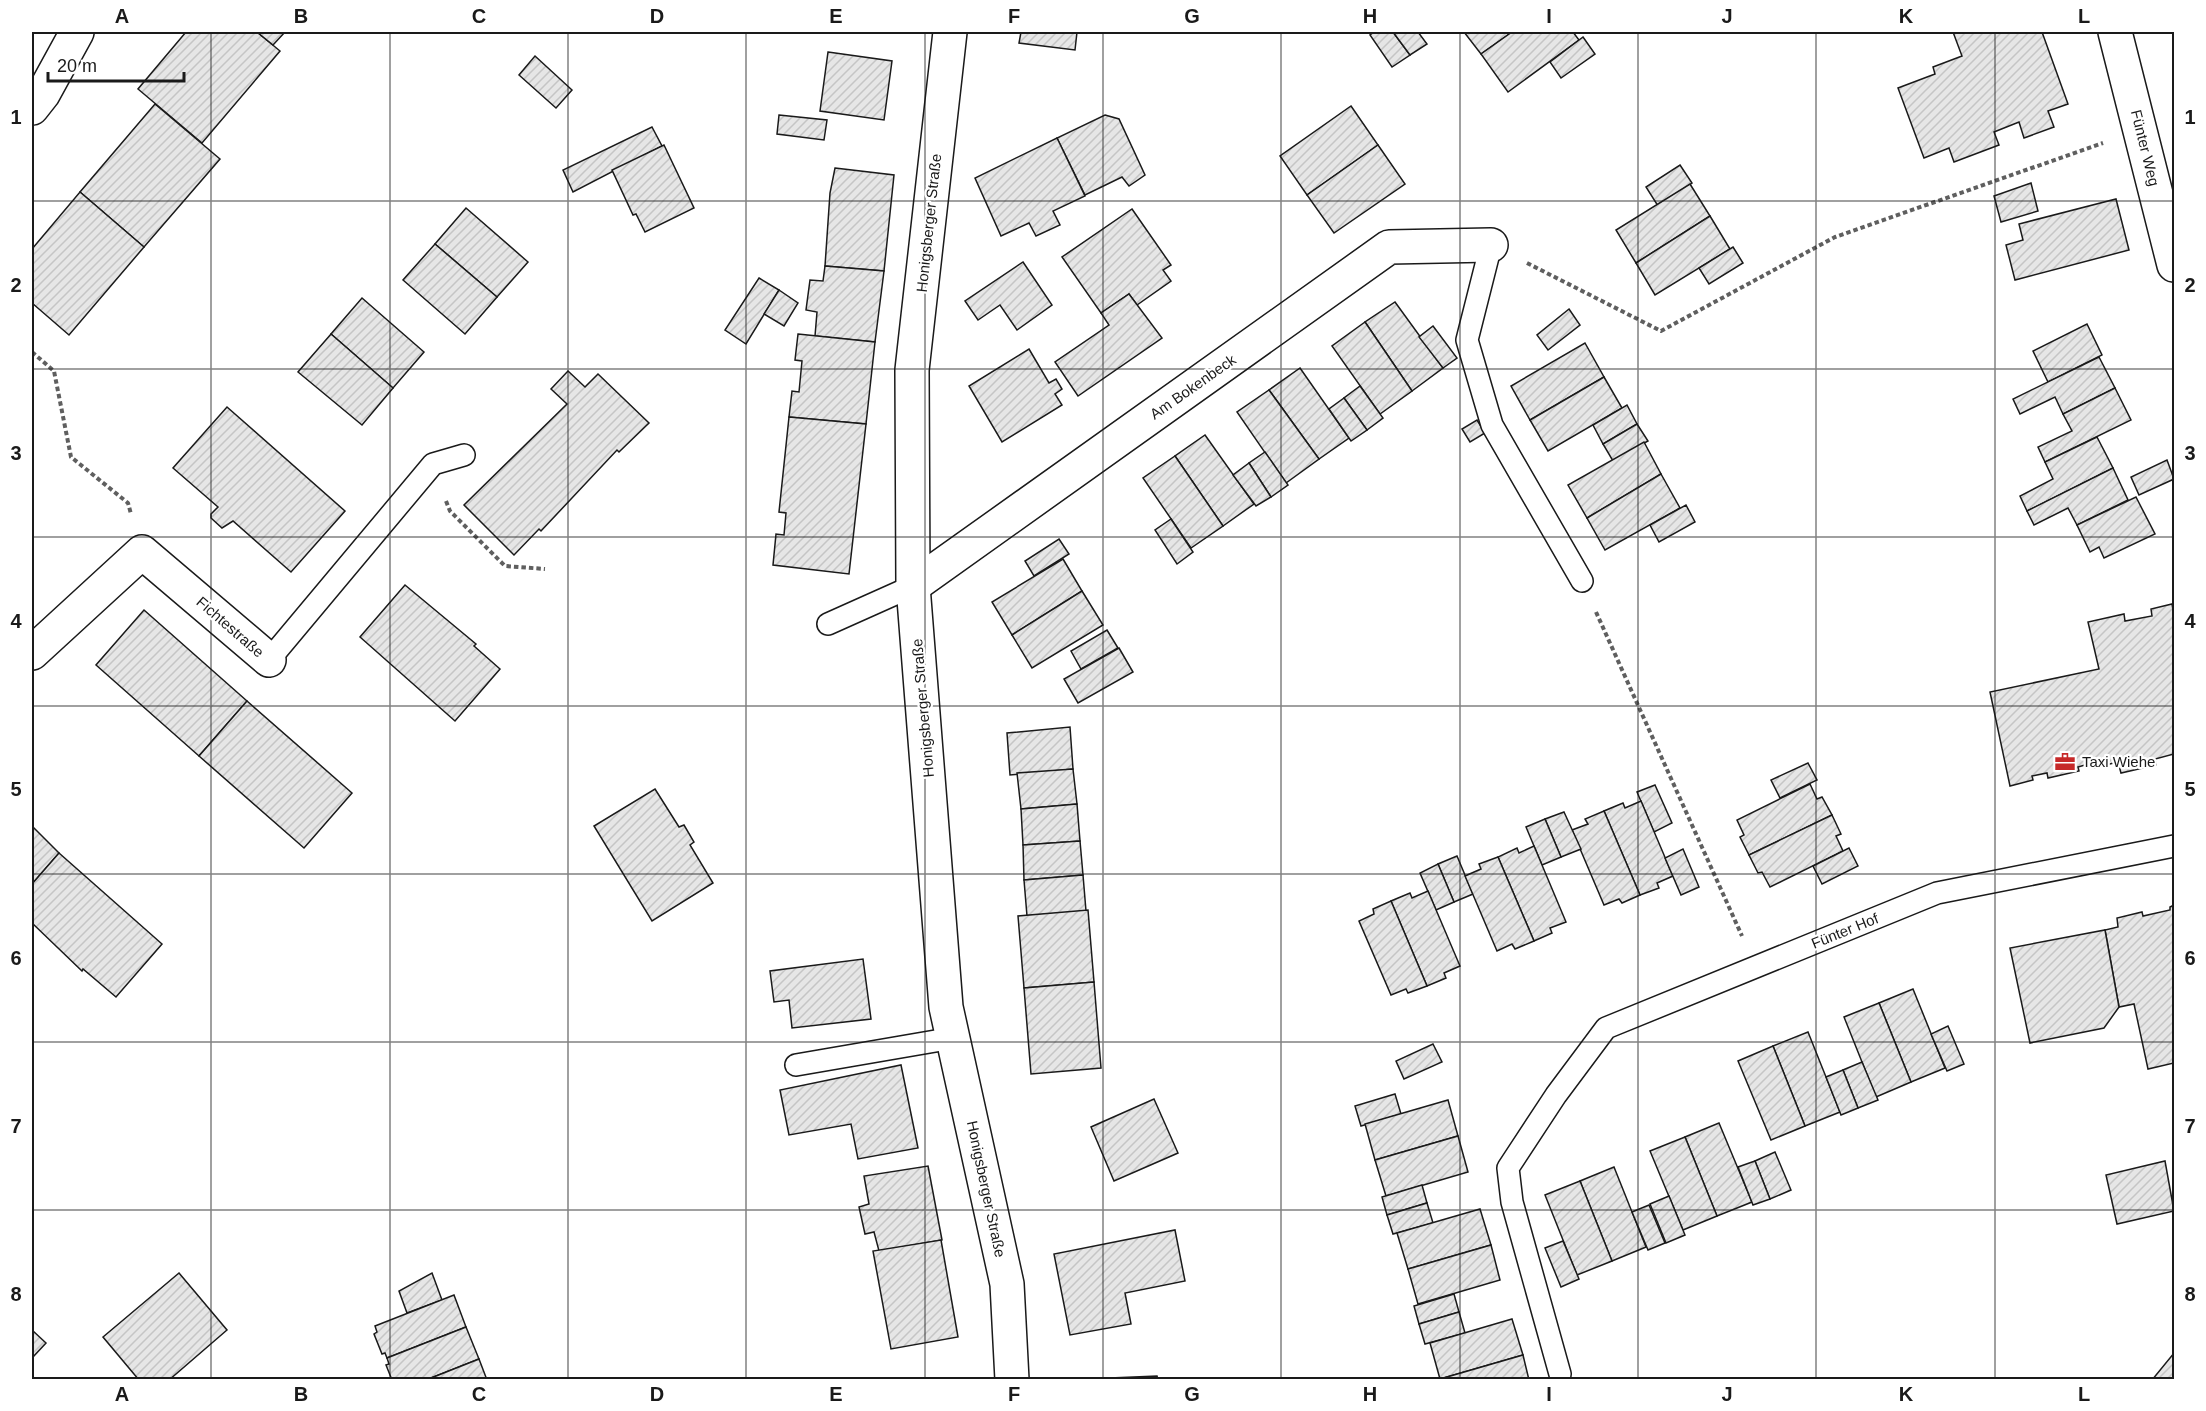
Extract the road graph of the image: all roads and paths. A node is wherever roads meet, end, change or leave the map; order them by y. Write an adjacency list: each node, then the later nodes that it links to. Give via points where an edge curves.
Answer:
1 (77, 32): 4 (street)
2 (950, 32): 14 (street, Honigsberger Straße, via 912,370)
3 (2115, 32): 5 (street, Fünter Weg)
4 (35, 95)
5 (2140, 130): 6 (path, via 1835,237 1661,331); 7 (street, Fünter Weg)
6 (1491, 245): 13 (lane, via 1467,340 1492,425); 14 (street, Am Bokenbeck, via 1389,247)
7 (2175, 265)
8 (32, 352): 11 (path, via 54,370 71,458 128,503)
9 (464, 455): 10 (lane)
10 (433, 464): 12 (path, via 450,511 505,566); 17 (lane, Fichtestraße)
11 (142, 552): 16 (street); 17 (street, Fichtestraße)
12 (545, 569)
13 (1582, 581): 19 (path)
14 (913, 586): 15 (lane); 20 (street, Honigsberger Straße, via 946,1007)
15 (828, 624)
16 (32, 653)
17 (268, 660)
18 (2175, 846): 19 (lane, Fünter Hof, via 1937,893)
19 (1756, 967): 22 (lane, Fünter Hof, via 1606,1028 1508,1168 1512,1202)
20 (953, 1038): 21 (lane); 23 (street, Honigsberger Straße, via 1007,1284)
21 (796, 1065)
22 (1560, 1374)
23 (1012, 1380)

